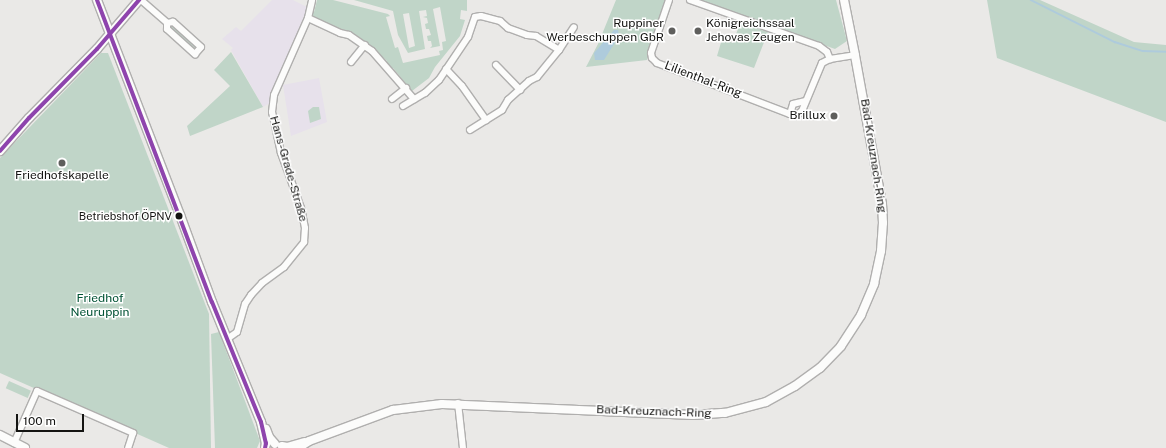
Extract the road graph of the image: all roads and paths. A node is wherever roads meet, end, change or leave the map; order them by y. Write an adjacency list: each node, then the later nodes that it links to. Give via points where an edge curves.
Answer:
1 (97, 0): 10 (main road)
2 (140, 0): 8 (street); 10 (main road)
3 (312, 0): 7 (street, Hans-Grade-Straße)
4 (669, 0): 24 (street, Lilienthal-Ring, via 651,53 657,63)
5 (690, 0): 14 (street, via 819,46 827,52)
6 (844, 0): 13 (main road, Bad-Kreuznach-Ring)
7 (308, 18): 11 (street, via 349,35); 28 (street, Hans-Grade-Straße, via 274,96 272,112 281,153 301,208 305,228 304,242 284,267 251,294 245,304 237,332)
8 (167, 23): 8 (street, via 167,29 195,54 201,47 173,22)
9 (574, 27): 12 (street)
10 (110, 34): 27 (main road); 28 (main road)
11 (365, 45): 15 (street); 18 (street, via 380,57 384,65)
12 (559, 50): 17 (street, via 536,36 508,28 500,21 475,17 465,43); 19 (street, via 537,77 529,80)
13 (855, 55): 14 (street); 29 (main road, Bad-Kreuznach-Ring, via 882,204 884,223 881,251 874,284 861,315 842,346 820,368 766,402 725,413 693,415)
14 (830, 59): 22 (street, via 822,63)
15 (351, 62)
16 (496, 65): 19 (street)
17 (446, 69): 21 (street, via 434,86); 25 (street, via 462,86)
18 (406, 88): 20 (street); 21 (street)
19 (520, 90): 25 (street, via 508,100 502,110)
20 (392, 99)
21 (414, 99): 23 (street)
22 (805, 101): 24 (street, via 793,104); 24 (street, via 802,111)
23 (403, 106)
24 (790, 114)
25 (486, 120): 26 (street)
26 (470, 130)
27 (0, 151)
28 (227, 339): 30 (main road)
29 (458, 403): 32 (main road, Bad-Kreuznach-Ring, via 393,410); 39 (street)
30 (261, 422): 34 (main road, via 269,437); 37 (main road)
31 (0, 435): 33 (main road)
32 (309, 441): 34 (main road, Bad-Kreuznach-Ring); 38 (main road, Bad-Kreuznach-Ring)
33 (14, 443): 35 (main road); 36 (street, via 37,391 133,433)
34 (280, 446): 37 (main road, Bad-Kreuznach-Ring, via 268,445)
35 (25, 448)
36 (128, 448)
37 (265, 448)
38 (298, 448)
39 (463, 448)

